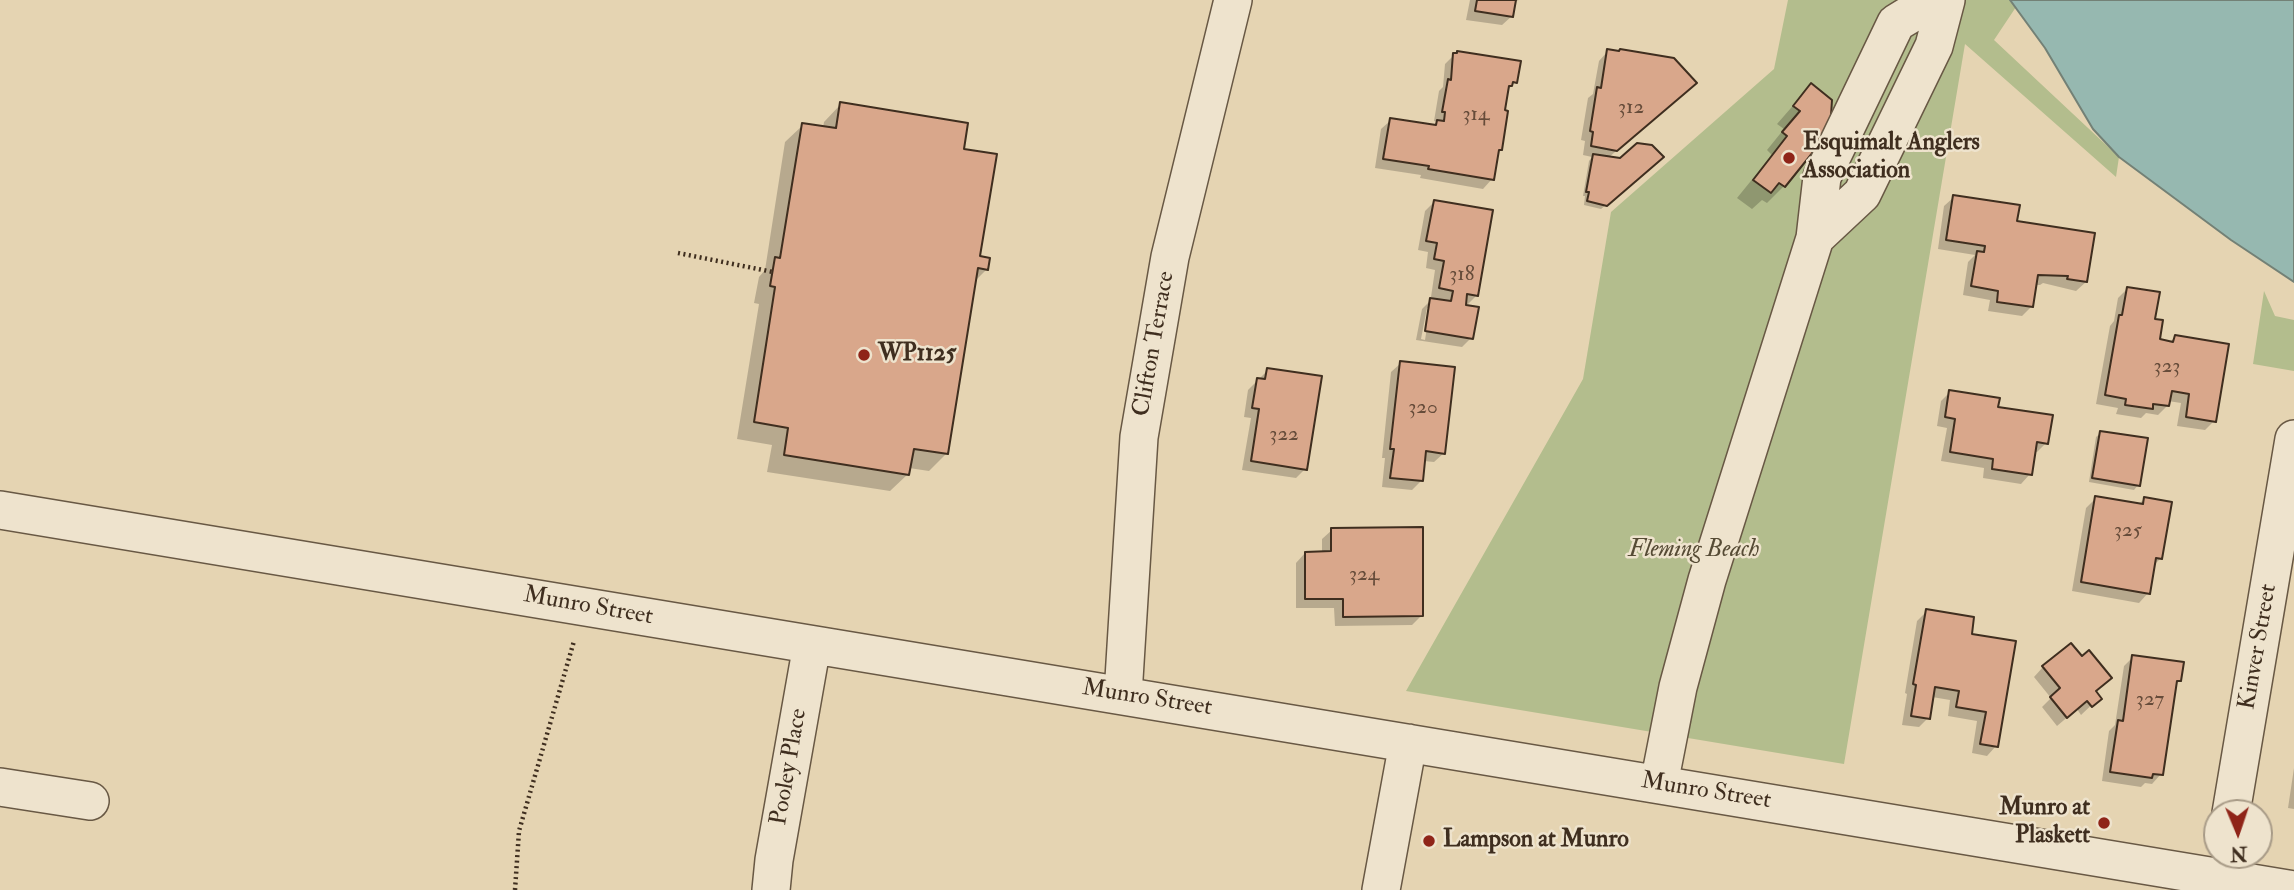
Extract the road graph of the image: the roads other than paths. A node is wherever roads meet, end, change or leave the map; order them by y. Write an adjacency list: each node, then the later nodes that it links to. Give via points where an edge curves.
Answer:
1 (1233, 0): 8 (street, Clifton Terrace, via 1170,257 1139,437)
2 (1934, 0): 4 (street, via 1896,23 1822,177)
3 (1946, 0): 4 (street, via 1934,46 1862,194)
4 (1815, 238): 10 (street, via 1707,580 1678,687)
5 (2294, 439): 12 (street, Kinver Street)
6 (0, 510): 7 (street, Munro Street)
7 (812, 645): 8 (street, Munro Street); 17 (street, Pooley Place)
8 (1123, 695): 9 (street, Munro Street)
9 (1408, 743): 10 (street, Munro Street); 18 (street)
10 (1659, 784): 14 (street, Munro Street)
11 (0, 787): 13 (street)
12 (2233, 799)
13 (90, 802)
14 (2203, 863)
15 (2230, 869): 16 (street, Munro Street)
16 (2285, 889)
17 (771, 890)
18 (1381, 890)

